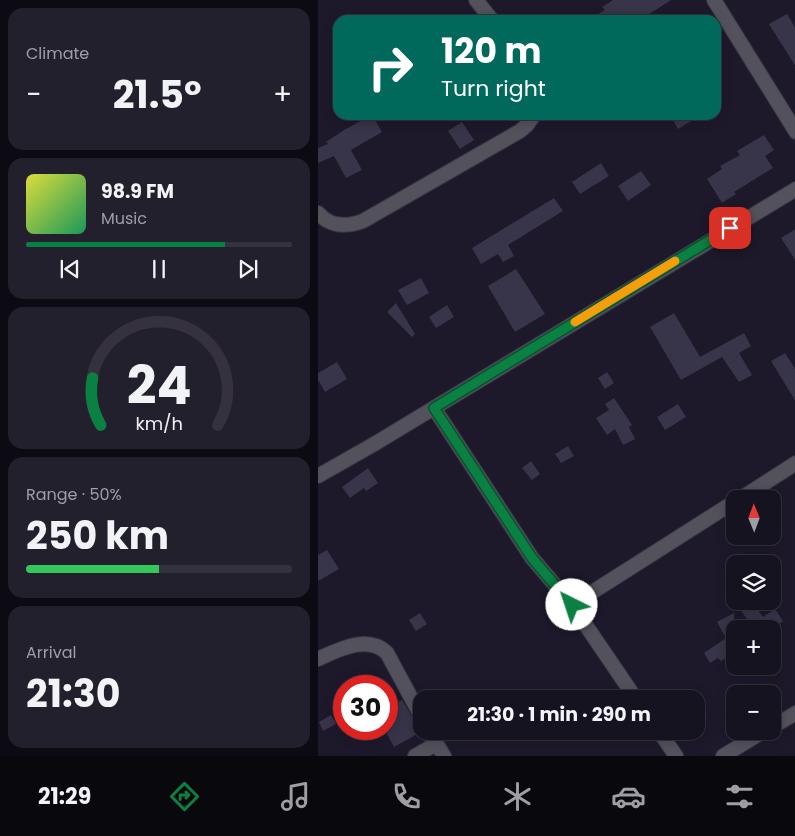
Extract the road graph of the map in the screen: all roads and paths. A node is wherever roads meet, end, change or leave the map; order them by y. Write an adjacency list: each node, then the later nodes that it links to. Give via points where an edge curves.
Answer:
1 (476, 0): 3 (street)
2 (714, 0): 5 (street)
3 (488, 15)
4 (531, 120): 7 (street, via 520,131 363,221 345,226)
5 (796, 132)
6 (796, 189): 8 (street)
7 (318, 213)
8 (434, 408): 10 (street); 13 (street, via 532,558)
9 (796, 463): 11 (street)
10 (318, 476)
11 (754, 490)
12 (726, 507): 13 (street)
13 (572, 605): 15 (street)
14 (318, 659): 16 (street, via 352,644 381,647)
15 (630, 690)
16 (413, 701)
17 (796, 713): 18 (street)
18 (781, 722)
19 (429, 740): 23 (street)
20 (434, 740): 24 (street)
21 (665, 740): 25 (street)
22 (749, 740): 26 (street)
23 (415, 756)
24 (444, 756)
25 (676, 756)
26 (722, 756)

